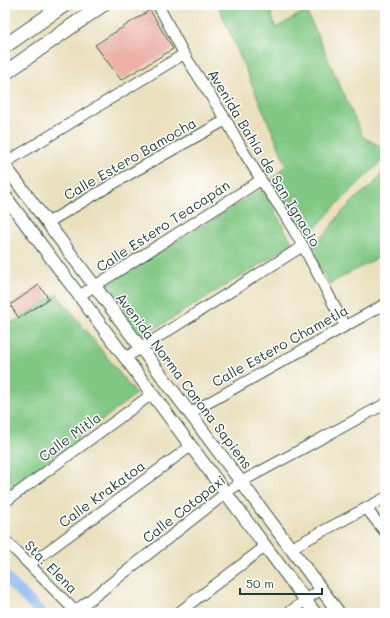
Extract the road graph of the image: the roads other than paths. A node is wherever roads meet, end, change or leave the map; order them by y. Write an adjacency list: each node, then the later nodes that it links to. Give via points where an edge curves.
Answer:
1 (64, 5): 4 (main road)
2 (102, 5): 6 (main road)
3 (158, 5): 5 (street, Avenida Bahía de San Ignacio)
4 (5, 46)
5 (184, 54): 7 (street, Avenida Bahía de San Ignacio); 8 (street)
6 (5, 73)
7 (226, 120): 10 (street, Avenida Bahía de San Ignacio); 12 (street, Calle Estero Bamocha)
8 (5, 163)
9 (5, 166): 12 (street, Avenida Norma Corona Sapiens)
10 (261, 180): 13 (street, Avenida Bahía de San Ignacio); 14 (street, Calle Estero Teacapán)
11 (5, 196): 15 (street)
12 (47, 223): 14 (street, Avenida Norma Corona Sapiens)
13 (302, 246): 17 (street, Avenida Bahía de San Ignacio); 18 (street)
14 (95, 286): 15 (street, Calle Estero Teacapán); 18 (street, Avenida Norma Corona Sapiens)
15 (79, 296): 19 (street)
16 (385, 304): 17 (street, Calle Estero Chametla)
17 (345, 326): 22 (street, Calle Estero Chametla)
18 (141, 348): 19 (street); 22 (street, Avenida Norma Corona Sapiens)
19 (125, 358): 20 (street)
20 (152, 394): 23 (street); 27 (street, Calle Mitla)
21 (385, 404): 24 (street, Calle Cotopaxi)
22 (190, 413): 24 (street, Avenida Norma Corona Sapiens)
23 (191, 446): 25 (street); 33 (street, Calle Krakatoa)
24 (241, 482): 25 (street, Calle Cotopaxi); 32 (street, Avenida Norma Corona Sapiens)
25 (226, 493): 31 (street); 36 (street, Calle Cotopaxi)
26 (385, 498): 28 (street)
27 (5, 502)
28 (366, 508): 29 (street); 32 (street)
29 (385, 532)
30 (5, 540): 33 (street, Sta. Elena)
31 (266, 546): 35 (street); 37 (street)
32 (291, 548): 34 (street, Avenida Norma Corona Sapiens)
33 (30, 564): 36 (street, Sta. Elena)
34 (321, 589): 35 (street); 40 (street, Avenida Norma Corona Sapiens)
35 (306, 600): 38 (street); 39 (street)
36 (75, 612)
37 (178, 613)
38 (288, 613)
39 (315, 613)
40 (339, 613)

